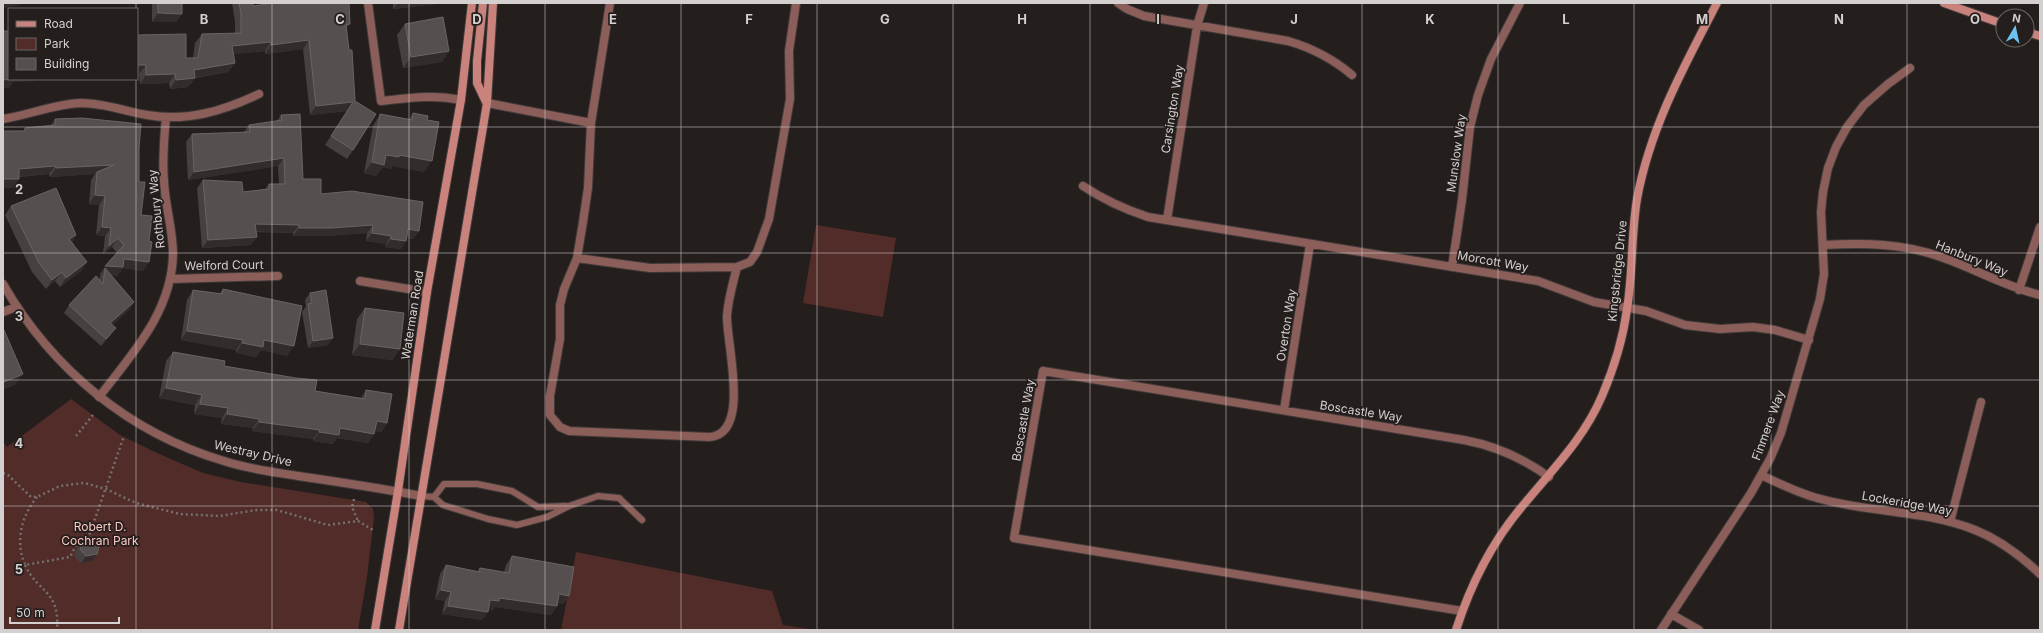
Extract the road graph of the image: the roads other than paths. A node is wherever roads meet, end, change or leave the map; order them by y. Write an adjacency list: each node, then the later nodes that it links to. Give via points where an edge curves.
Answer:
1 (368, 3): 17 (street, via 381,101 422,96)
2 (472, 3): 17 (street, Waterman Road)
3 (483, 3): 18 (street, via 477,83)
4 (493, 3): 18 (street)
5 (610, 3): 21 (street)
6 (796, 3): 28 (street, via 788,51 790,99 769,219 757,252 750,262)
7 (1118, 3): 13 (street, via 1144,16)
8 (1204, 3): 13 (street, Carsington Way)
9 (1520, 3): 29 (street, Munslow Way, via 1491,59 1478,95 1470,128)
10 (1717, 3): 38 (street, Kingsbridge Drive, via 1675,82 1647,158 1632,238)
11 (1944, 3): 12 (street)
12 (1995, 21)
13 (1197, 26): 15 (street, via 1288,41 1308,47); 23 (street, Carsington Way)
14 (1910, 68): 26 (street, Finmere Way, via 1864,105 1836,147 1823,192 1821,212)
15 (1352, 75)
16 (259, 94): 19 (street, via 211,113)
17 (461, 100): 35 (street, Waterman Road)
18 (486, 103): 21 (street); 47 (street)
19 (166, 118): 20 (street, via 99,104 80,103); 31 (street, Rothbury Way, via 163,151 164,182 172,233)
20 (3, 119)
21 (591, 123): 27 (street, via 588,188)
22 (1083, 186): 23 (street, Morcott Way, via 1125,210)
23 (1167, 220): 25 (street, Morcott Way)
24 (2040, 227): 34 (street)
25 (1310, 244): 29 (street, Morcott Way); 43 (street, Overton Way)
26 (1824, 245): 34 (street, Hanbury Way, via 1862,243 1910,248 1940,256); 40 (street, Finmere Way, via 1824,274)
27 (577, 258): 28 (street, via 650,268); 28 (street, via 560,305 560,339 549,408 554,422 569,431 709,437 720,435 731,419 734,405 727,316)
28 (736, 267)
29 (1452, 267): 38 (street, Morcott Way, via 1538,281 1594,302)
30 (278, 276): 31 (street, Welford Court)
31 (170, 278): 41 (street, Rothbury Way, via 163,304 154,323)
32 (360, 281): 35 (street)
33 (3, 284): 37 (street, Westray Drive)
34 (2019, 290): 36 (street, Hanbury Way)
35 (428, 292): 46 (street, Waterman Road)
36 (2040, 295)
37 (16, 307): 39 (street); 41 (street, Westray Drive, via 40,340 66,368)
38 (1628, 308): 40 (street, Morcott Way, via 1646,311 1685,325 1702,328 1753,327 1775,330); 45 (street, Kingsbridge Drive, via 1612,373 1601,398 1586,427)
39 (3, 312)
40 (1809, 340): 44 (street, Finmere Way, via 1781,433)
41 (99, 397): 46 (street, Westray Drive, via 153,433 225,462)
42 (1981, 402): 51 (street)
43 (1284, 410): 45 (street, Boscastle Way, via 1482,443 1533,465); 53 (street, Boscastle Way, via 1043,371 1014,538)
44 (1761, 475): 51 (street, Lockeridge Way, via 1817,498); 54 (street, Finmere Way)
45 (1549, 477): 53 (street, Kingsbridge Drive, via 1502,533 1486,559)
46 (398, 491): 47 (street, Westray Drive); 55 (street, Waterman Road)
47 (421, 496): 48 (lane); 56 (street)
48 (434, 497): 49 (lane, via 443,506 517,525 547,517); 49 (lane, via 444,484 476,484 512,491 538,507)
49 (569, 506): 50 (lane, via 598,496 619,498)
50 (642, 520)
51 (1950, 522): 52 (street, Lockeridge Way, via 1976,530 2000,542)
52 (2040, 574)
53 (1462, 611): 57 (street, Kingsbridge Drive)
54 (1671, 614): 58 (street, Finmere Way); 59 (street)
55 (374, 630)
56 (399, 630)
57 (1456, 630)
58 (1661, 630)
59 (1699, 630)

